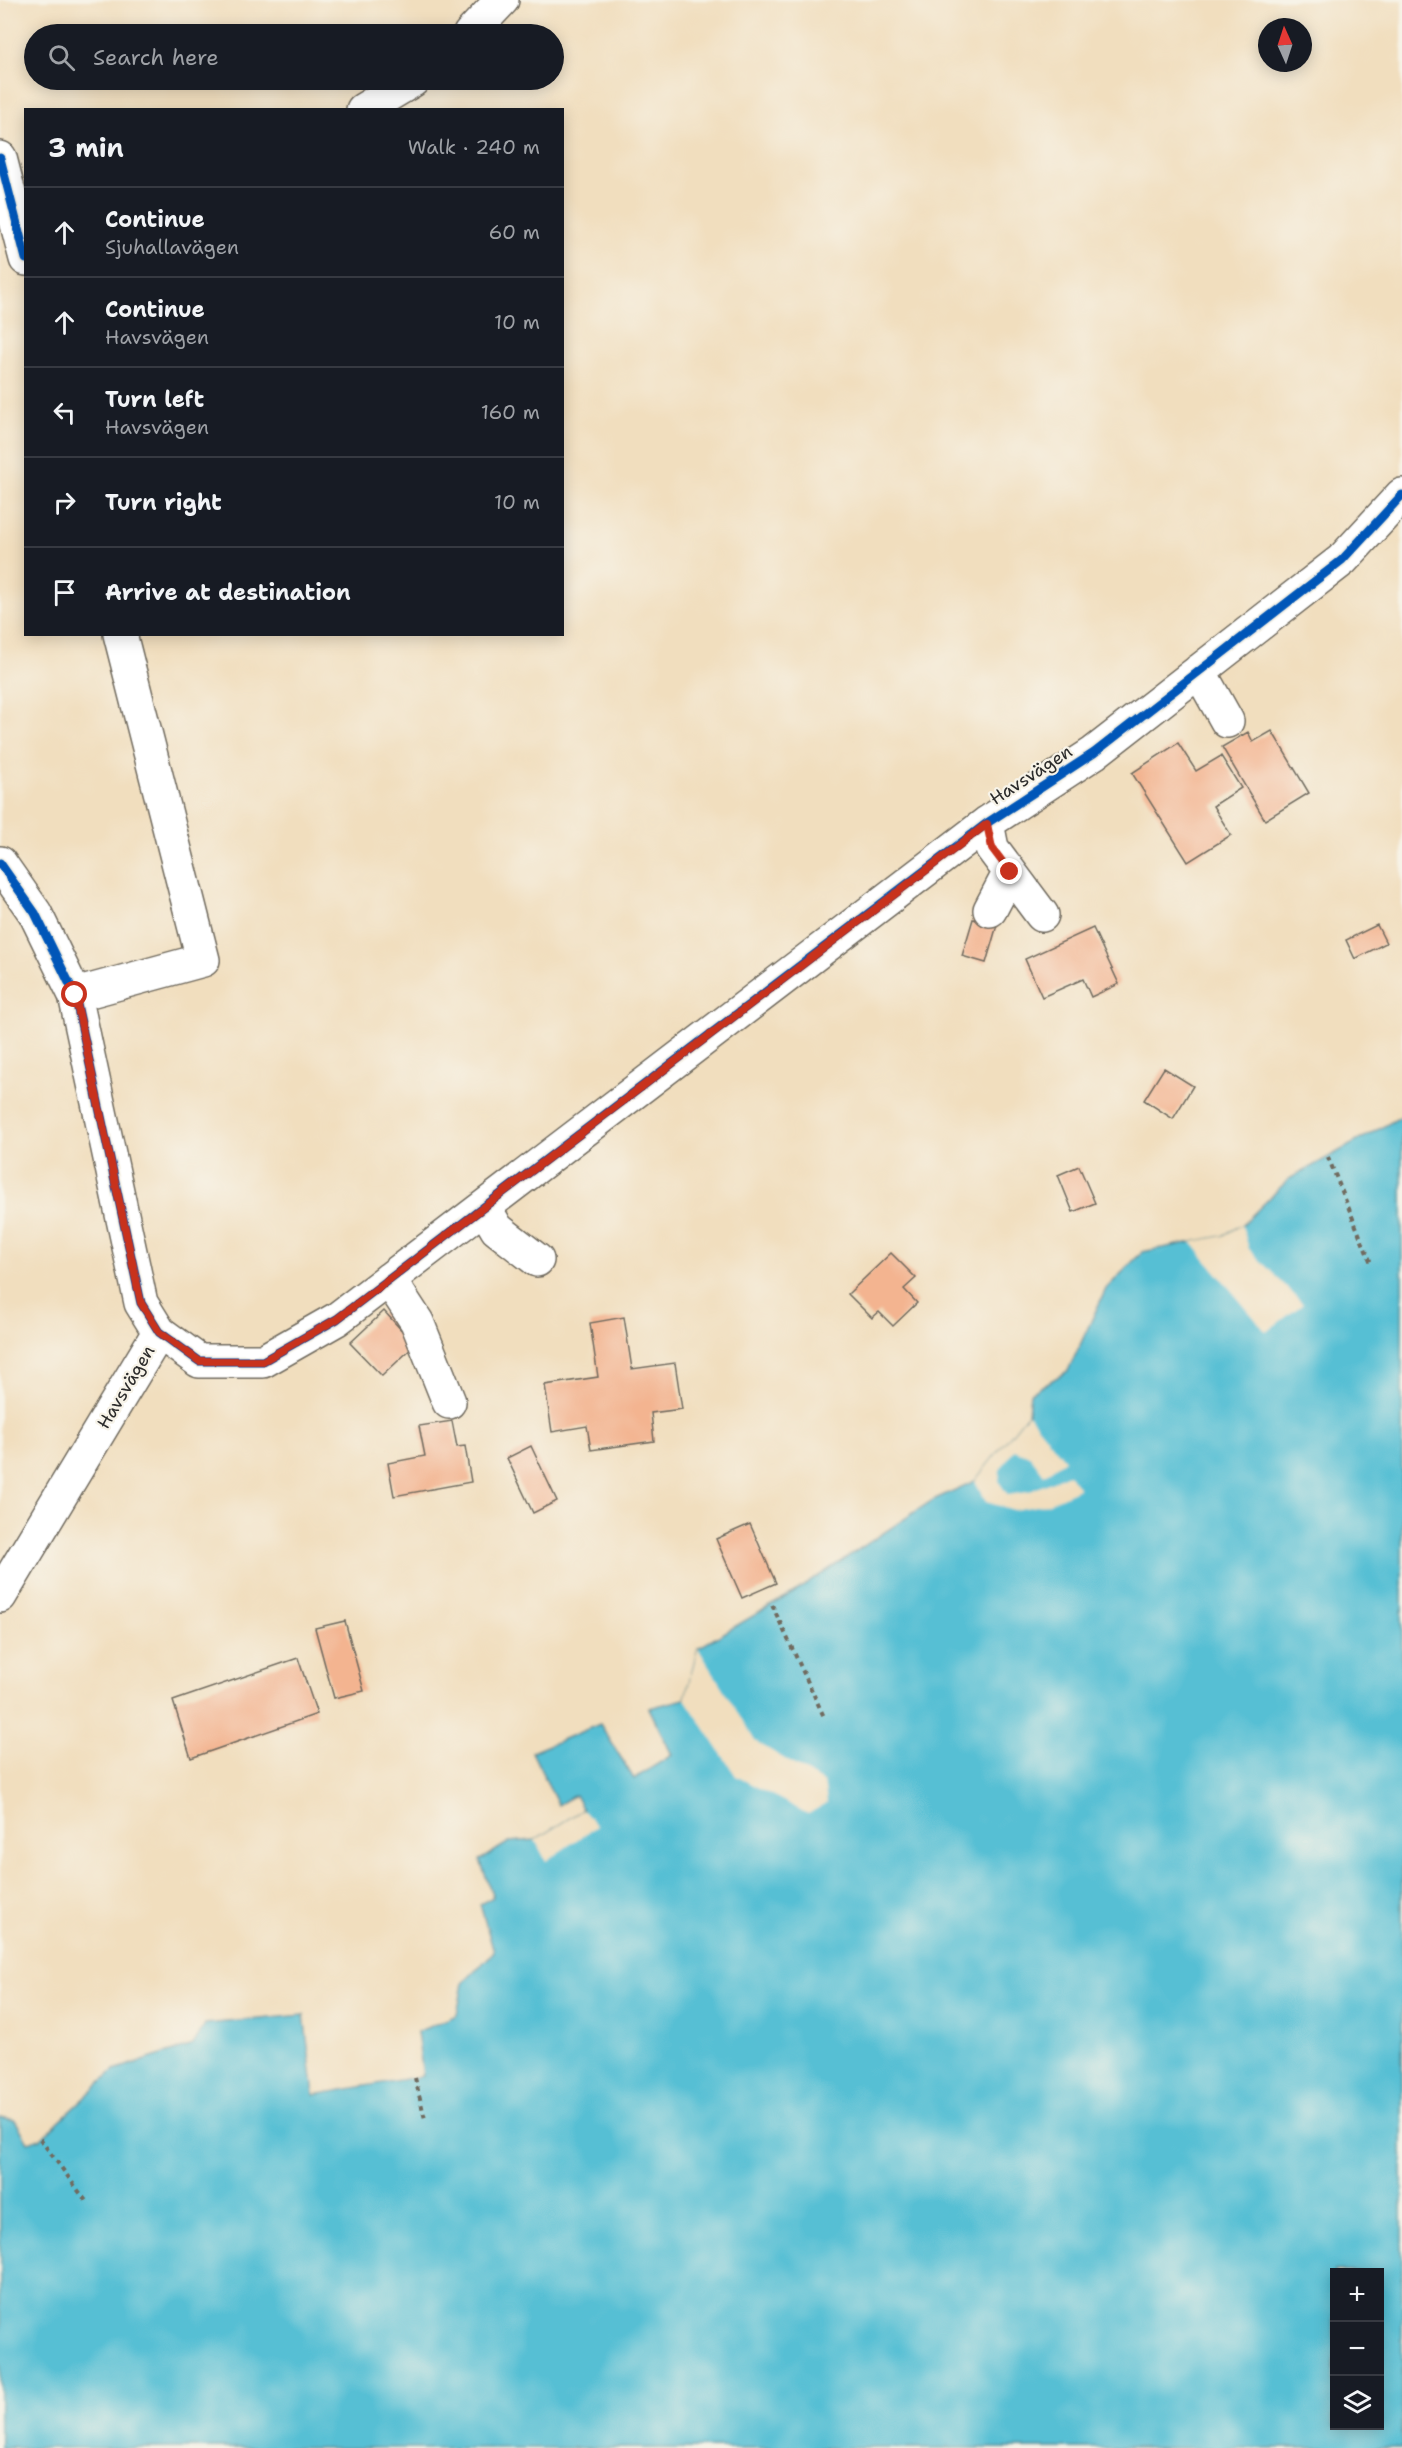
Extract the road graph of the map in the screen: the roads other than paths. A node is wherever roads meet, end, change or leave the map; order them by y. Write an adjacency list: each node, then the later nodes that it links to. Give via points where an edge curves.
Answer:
1 (502, 0): 2 (street)
2 (479, 24)
3 (396, 90): 4 (street)
4 (366, 108)
5 (0, 159): 6 (street)
6 (18, 252)
7 (1402, 495): 9 (street, Havsvägen, via 1342,560)
8 (121, 636): 16 (street, via 203,960)
9 (1199, 671): 10 (street); 11 (street, Havsvägen, via 1094,753)
10 (1227, 721)
11 (987, 824): 13 (street, via 992,848); 17 (street, Havsvägen)
12 (0, 863): 16 (street, via 35,913)
13 (1010, 872): 14 (street); 15 (street)
14 (990, 910)
15 (1042, 915)
16 (75, 995): 20 (street, via 141,1303)
17 (484, 1207): 18 (street, via 497,1229); 19 (street, Havsvägen)
18 (537, 1260)
19 (389, 1279): 20 (street, Havsvägen, via 337,1319 263,1361 199,1361); 21 (street, via 417,1322)
20 (159, 1332): 22 (street, Havsvägen)
21 (449, 1402)
22 (0, 1596)

